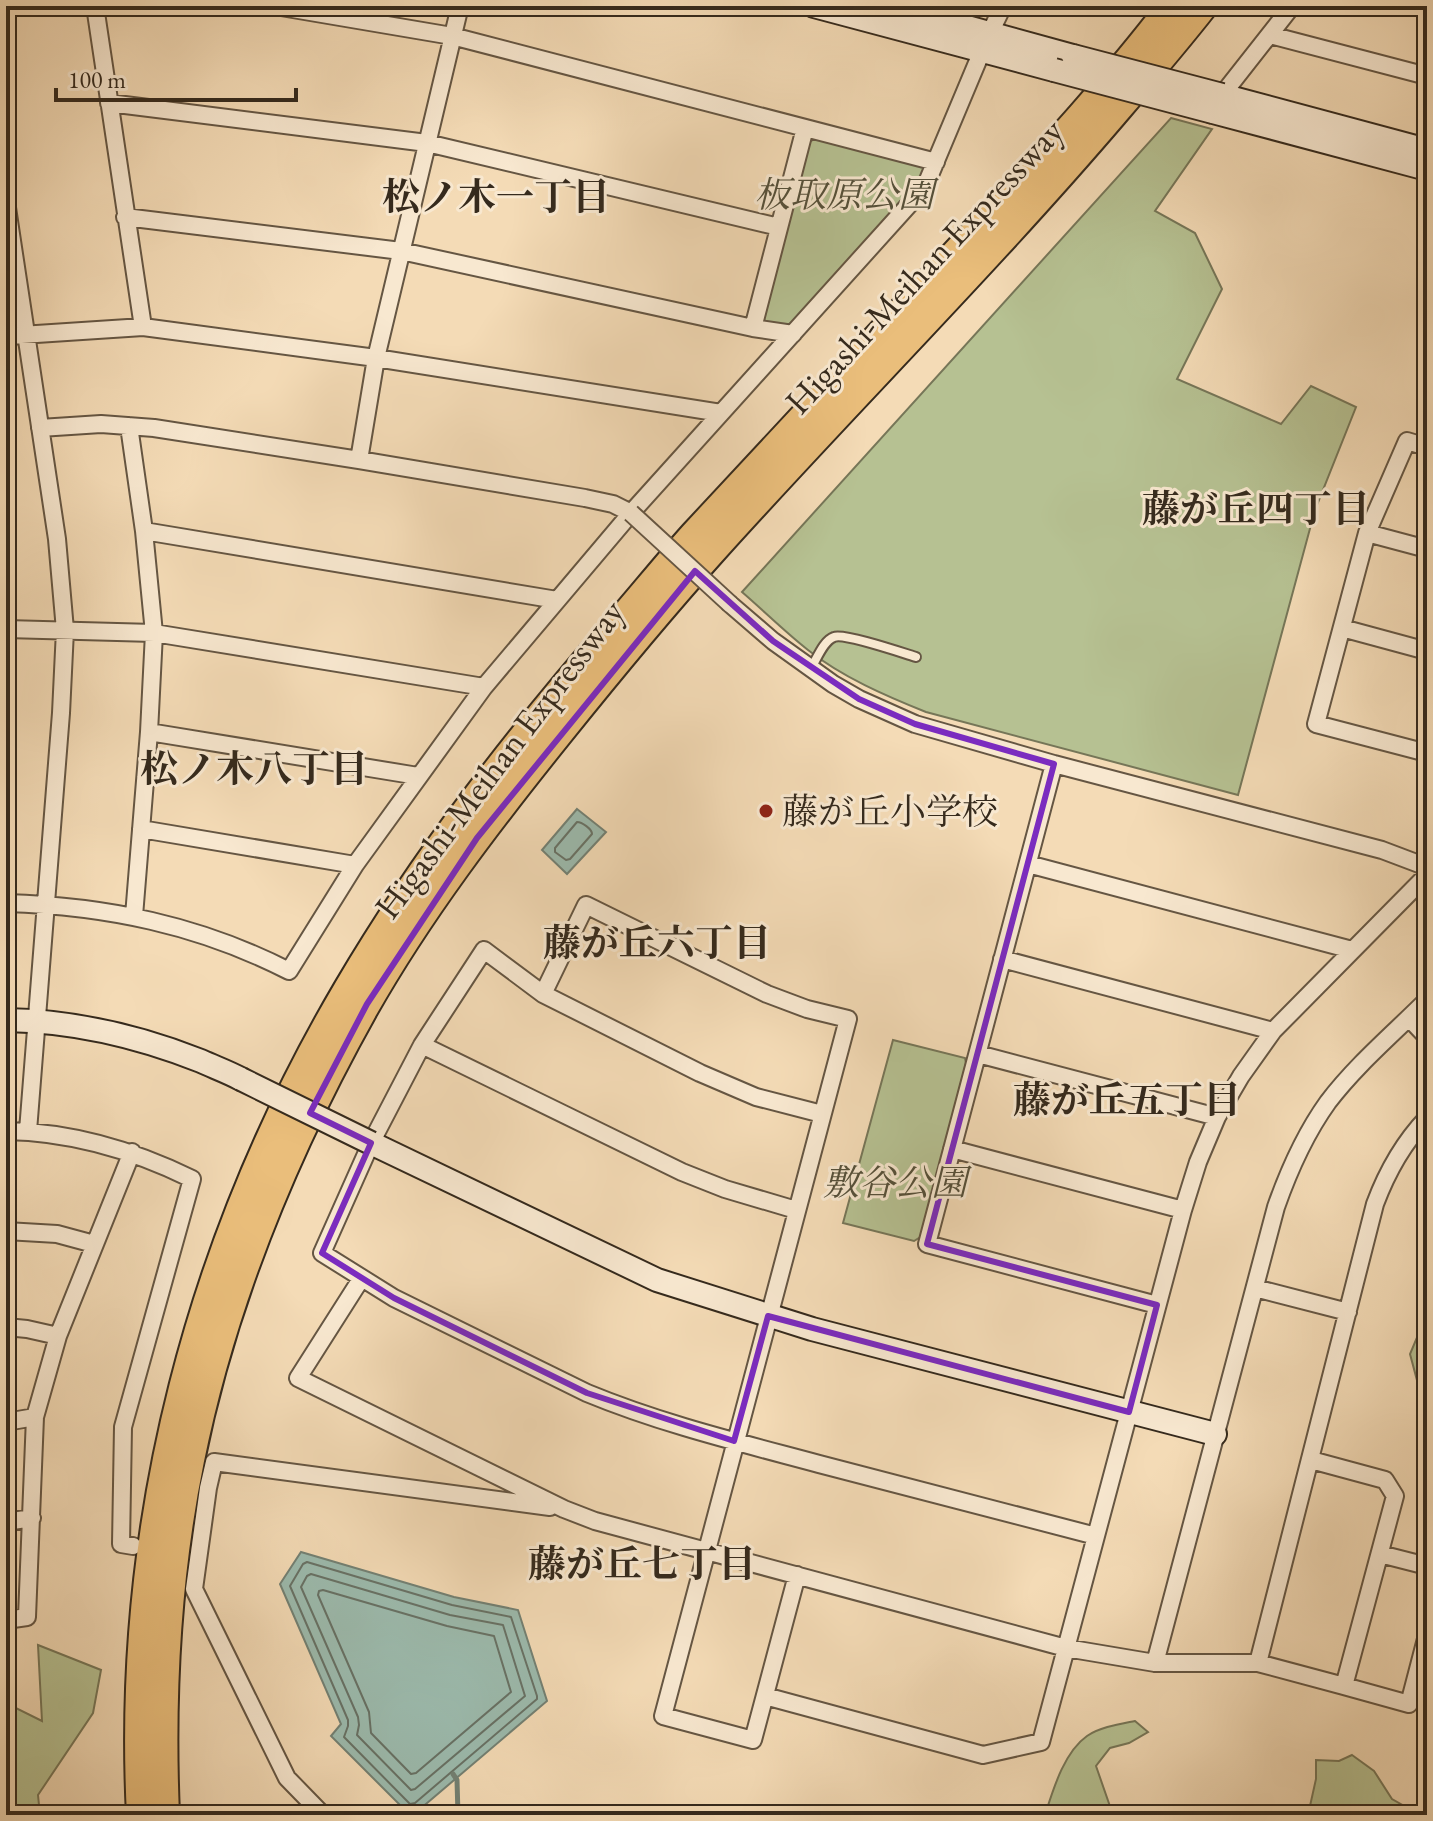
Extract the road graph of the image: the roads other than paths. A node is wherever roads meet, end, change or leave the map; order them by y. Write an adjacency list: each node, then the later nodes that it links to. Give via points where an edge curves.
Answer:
1 (95, 6): 14 (street)
2 (275, 6): 11 (street)
3 (460, 6): 11 (street)
4 (814, 6): 12 (street)
5 (890, 6): 12 (street)
6 (1003, 6): 12 (street)
7 (1172, 6): 113 (highway, Higashi-Meihan Expressway, via 1045,157 691,538 585,662 456,825 346,992 303,1071 223,1252 183,1386 155,1522 144,1617)
8 (1203, 6): 114 (highway, Higashi-Meihan Expressway, via 1066,170 710,553 597,686 477,838 367,1004 282,1171 246,1262 206,1392 181,1513 168,1619)
9 (1292, 6): 10 (street)
10 (1270, 35): 13 (street); 15 (street)
11 (452, 36): 16 (street); 17 (street)
12 (986, 42): 15 (street, bridge, via 1073,56); 15 (street, bridge, via 1054,70); 19 (street)
13 (1427, 76)
14 (109, 103): 17 (street); 22 (street)
15 (1218, 104): 18 (street); 20 (street)
16 (805, 128): 19 (street); 23 (street)
17 (427, 143): 23 (street); 24 (street)
18 (1427, 150)
19 (936, 162): 27 (street, via 925,187)
20 (1427, 169)
21 (6, 201): 28 (street)
22 (125, 217): 24 (street); 25 (street)
23 (779, 227): 26 (street)
24 (401, 251): 26 (street); 30 (street)
25 (143, 327): 28 (street); 30 (street)
26 (753, 328): 27 (street)
27 (793, 334): 31 (street)
28 (26, 335): 29 (street); 33 (street)
29 (6, 336)
30 (376, 358): 31 (street); 35 (street)
31 (721, 413): 36 (street)
32 (129, 426): 33 (street); 35 (street); 37 (street)
33 (40, 428): 43 (street)
34 (1427, 447): 38 (street, via 1407,441)
35 (359, 460): 36 (street, via 585,498)
36 (631, 513): 40 (street); 47 (street, bridge)
37 (144, 531): 40 (street); 44 (street)
38 (1367, 533): 39 (street); 41 (street)
39 (1427, 549)
40 (557, 600): 48 (street)
41 (1342, 628): 45 (street); 50 (street, via 1316,724)
42 (6, 629): 43 (street)
43 (65, 630): 44 (street); 59 (street)
44 (154, 633): 48 (street); 49 (street)
45 (1427, 651)
46 (916, 657): 47 (lane, via 834,636)
47 (811, 669): 51 (street, via 859,699 915,724)
48 (484, 687): 52 (street)
49 (149, 732): 52 (street); 53 (street)
50 (1427, 753)
51 (1054, 764): 54 (street); 56 (street, via 1382,850)
52 (418, 776): 55 (street)
53 (141, 829): 55 (street); 60 (street)
54 (1028, 864): 61 (street); 62 (street)
55 (355, 865): 60 (street, via 289,971 212,939)
56 (1427, 867)
57 (1427, 875): 61 (street)
58 (6, 903): 59 (street)
59 (46, 904): 60 (street); 67 (street)
60 (134, 916)
61 (1352, 950): 68 (street)
62 (1002, 959): 68 (street); 71 (street)
63 (543, 994): 70 (street, via 484,950); 72 (street, via 700,1073 756,1097); 72 (street, via 586,905 767,994 848,1019)
64 (1427, 1000): 65 (street)
65 (1409, 1018): 69 (street); 85 (street, via 1343,1084 1316,1121 1285,1182)
66 (6, 1020): 67 (street)
67 (36, 1021): 76 (street); 77 (street, bridge, via 99,1030 183,1054)
68 (1273, 1031): 73 (street)
69 (1427, 1037)
70 (422, 1045): 77 (street); 80 (street, via 682,1172)
71 (978, 1054): 73 (street); 78 (street)
72 (822, 1114): 80 (street)
73 (1217, 1117): 81 (street)
74 (1427, 1118): 87 (street, via 1402,1148 1380,1191)
75 (6, 1131): 76 (street)
76 (28, 1131): 79 (street)
77 (371, 1143): 84 (street, via 322,1253); 88 (street, via 657,1280)
78 (952, 1149): 81 (street); 86 (street, via 927,1244)
79 (132, 1152): 83 (street); 101 (street, via 192,1179 123,1427 121,1544)
80 (796, 1210): 88 (street)
81 (1183, 1210): 86 (street)
82 (6, 1231): 83 (street, via 57,1234)
83 (94, 1244): 90 (street)
84 (361, 1279): 95 (street, via 587,1393); 97 (street, via 298,1378)
85 (1255, 1288): 87 (street); 94 (street)
86 (1157, 1305): 91 (street)
87 (1348, 1312): 96 (street)
88 (768, 1316): 91 (street); 95 (street)
89 (6, 1327): 90 (street)
90 (58, 1336): 92 (street)
91 (1129, 1412): 94 (street); 100 (street)
92 (35, 1417): 93 (street); 98 (street)
93 (6, 1422)
94 (1215, 1434): 109 (street)
95 (734, 1441): 100 (street); 102 (street)
96 (1311, 1460): 103 (street, via 1385,1480 1395,1496); 110 (street)
97 (564, 1509): 102 (street); 115 (street, via 214,1462 195,1552 194,1589 287,1778)
98 (32, 1518): 99 (street); 106 (street, via 27,1617)
99 (6, 1522)
100 (1096, 1536): 108 (street)
101 (133, 1546)
102 (706, 1552): 105 (street); 112 (street, via 663,1716 753,1740)
103 (1380, 1554): 104 (street); 111 (street)
104 (1427, 1566)
105 (797, 1575): 108 (street); 112 (street)
106 (6, 1620)
107 (1427, 1635): 111 (street, via 1409,1704)
108 (1066, 1648): 109 (street); 112 (street, via 1041,1742 983,1755)
109 (1155, 1663): 110 (street)
110 (1258, 1663): 111 (street)
111 (1344, 1686)
112 (765, 1696)
113 (141, 1815)
114 (165, 1815)
115 (323, 1815)

